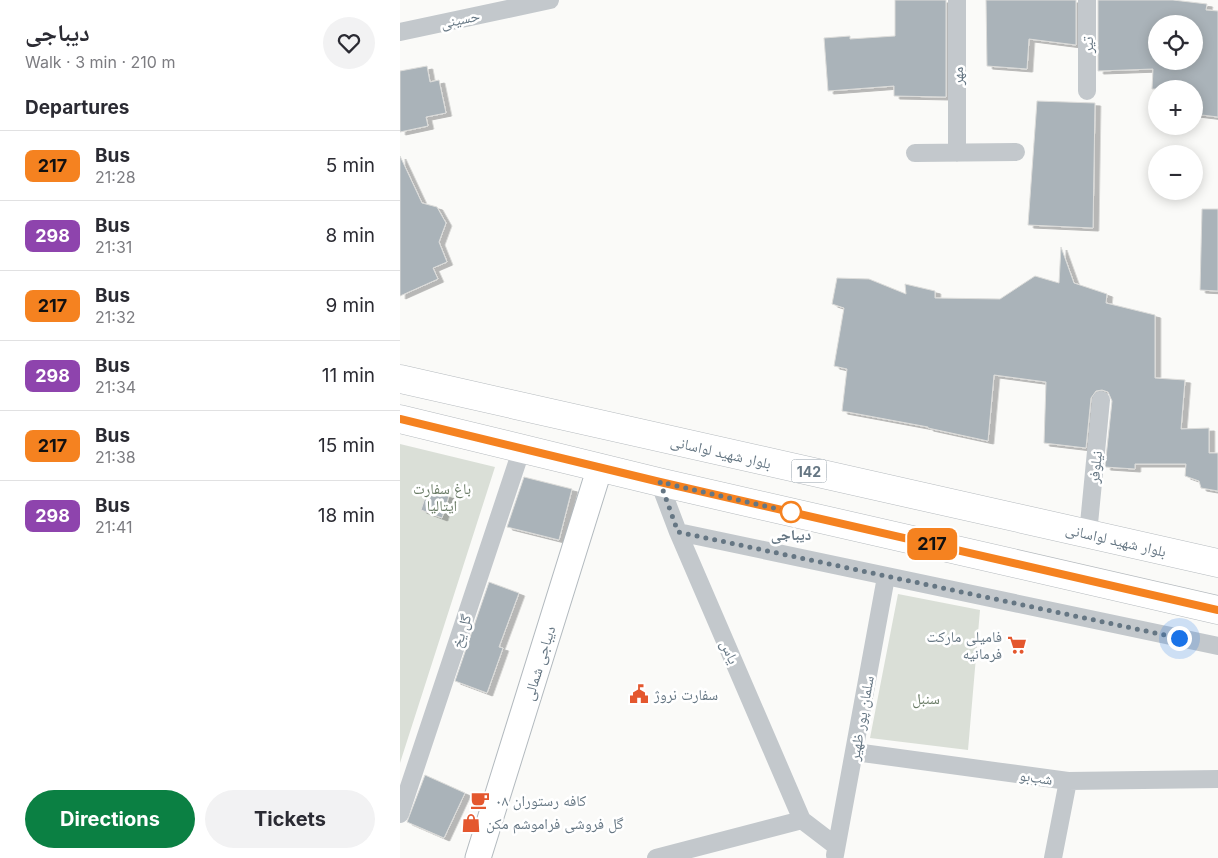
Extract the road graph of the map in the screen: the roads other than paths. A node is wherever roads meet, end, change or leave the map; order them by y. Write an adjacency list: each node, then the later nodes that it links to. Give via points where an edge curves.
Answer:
1 (550, 0): 4 (street, حسینی)
2 (957, 0): 7 (street, مهر)
3 (1087, 0): 6 (street, تیر)
4 (485, 7): 5 (street, حسینی)
5 (400, 32)
6 (1087, 91)
7 (957, 152): 8 (street); 9 (street)
8 (1016, 152)
9 (915, 153)
10 (400, 380): 17 (main road, بلوار شهید لواسانی / 142)
11 (1101, 400): 17 (street, نیلوفر)
12 (400, 419): 13 (main road)
13 (522, 448): 14 (main road); 25 (street, گل یخ)
14 (600, 467): 15 (main road); 28 (main road, دیباجی شمالی)
15 (660, 482): 16 (street, یاس); 20 (main road)
16 (678, 532): 19 (street); 26 (street, یاس)
17 (1088, 534): 18 (main road, بلوار شهید لواسانی / 142)
18 (1218, 563)
19 (886, 577): 21 (street); 22 (street, سلمان پور ظهیر)
20 (1218, 610)
21 (1218, 646)
22 (855, 752): 24 (street, شب‌بو); 27 (street, سلمان پور ظهیر)
23 (1218, 778): 24 (street, شب‌بو)
24 (1068, 781): 30 (street)
25 (400, 814)
26 (802, 820): 27 (street, یاس); 29 (street)
27 (835, 852)
28 (478, 858)
29 (656, 858)
30 (1053, 858)

